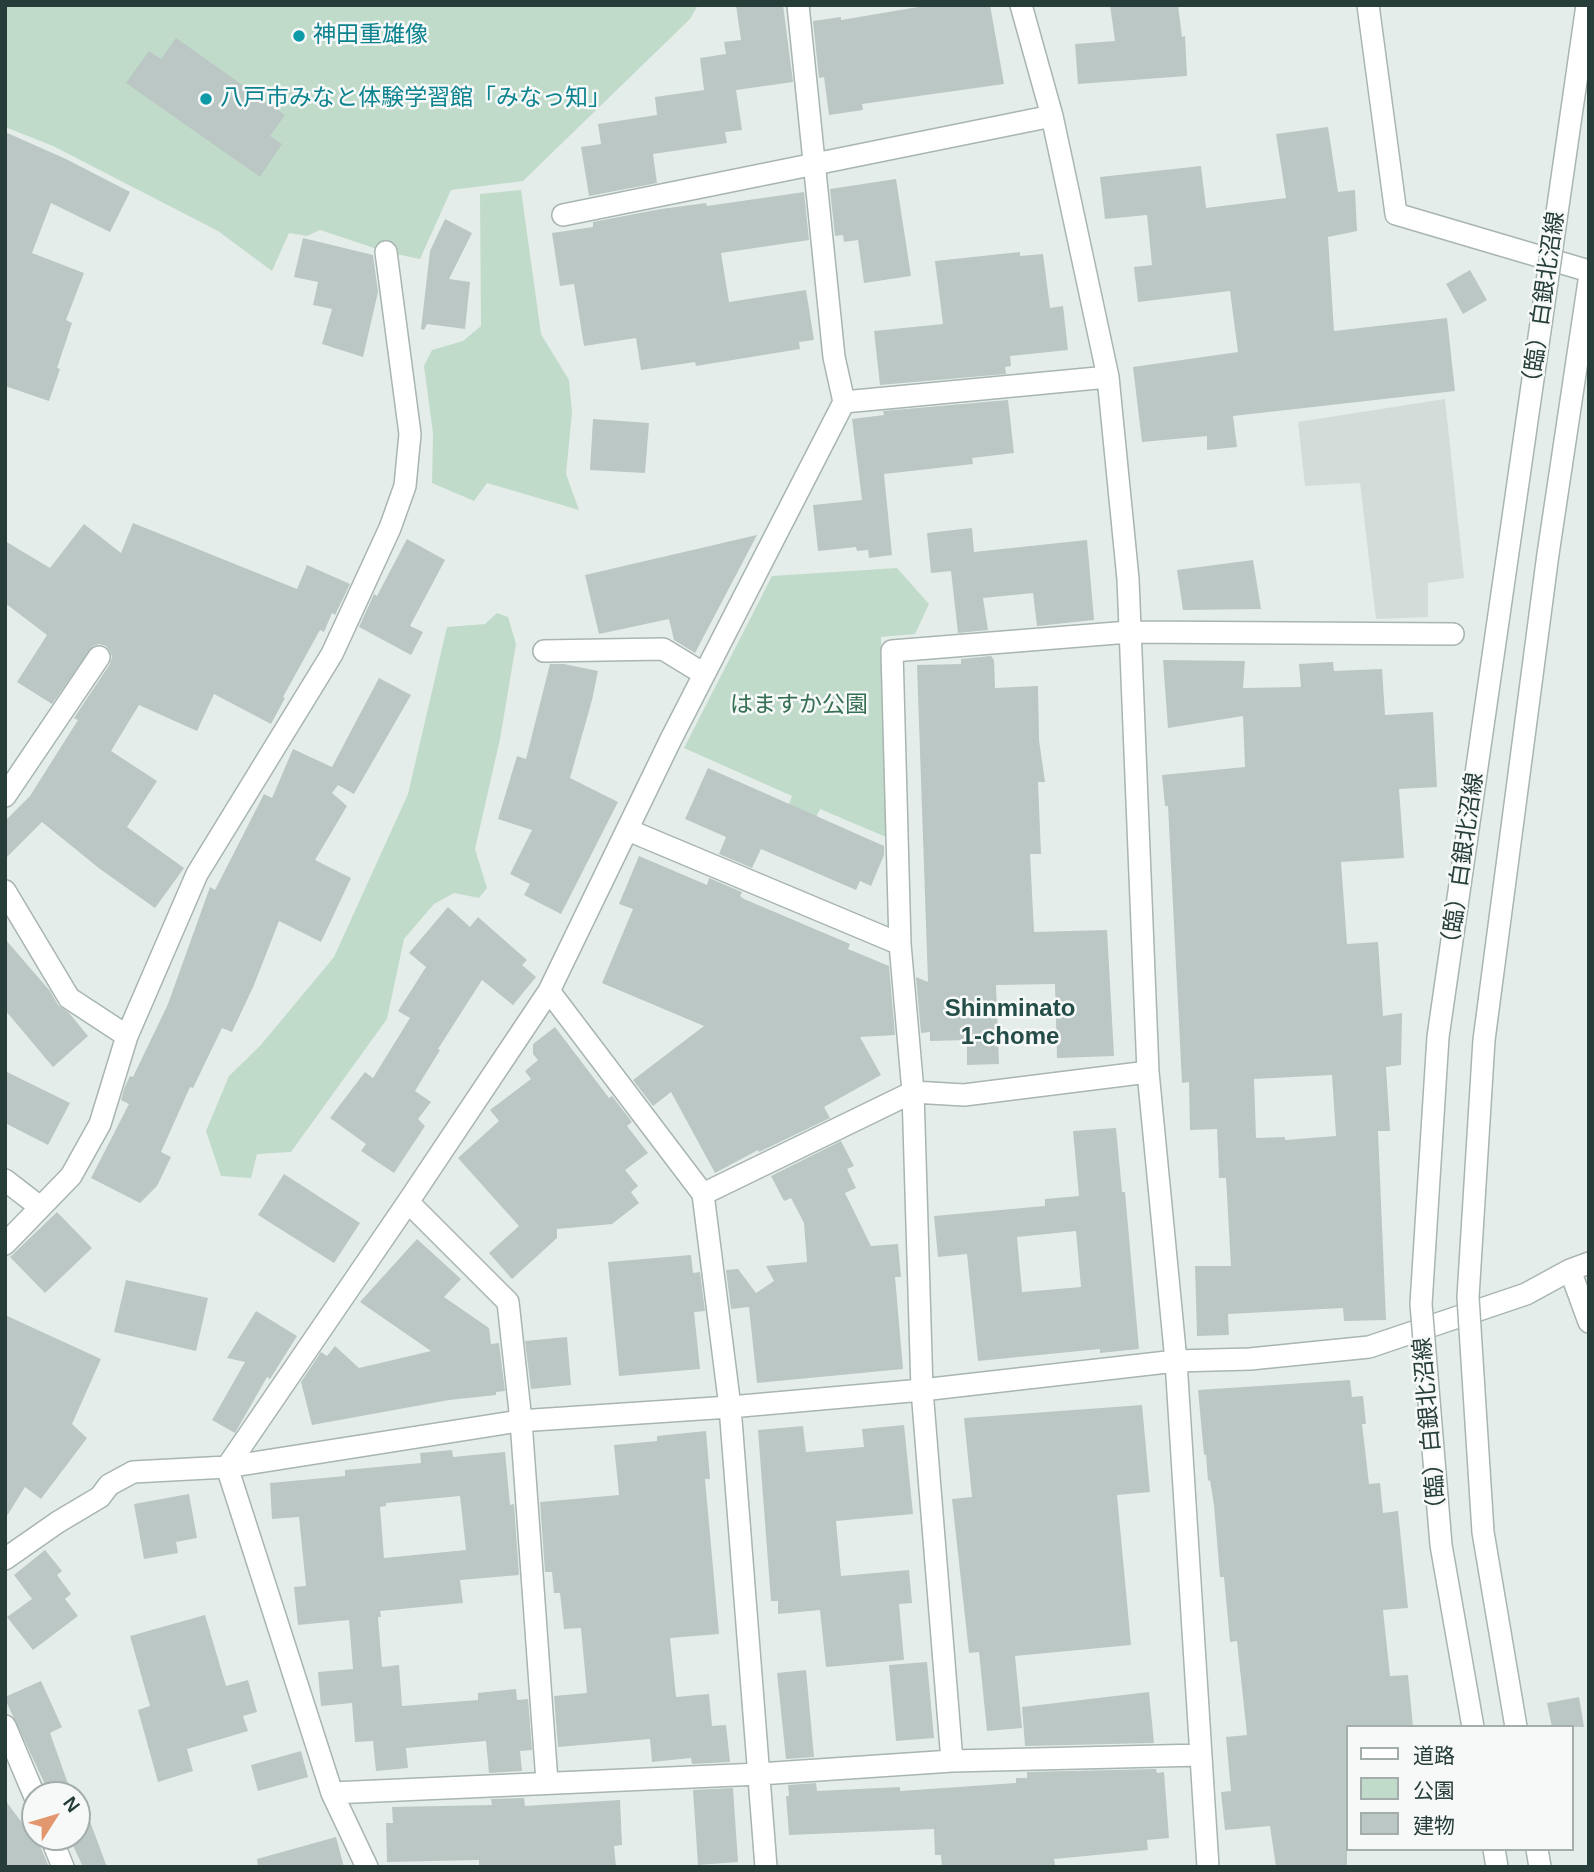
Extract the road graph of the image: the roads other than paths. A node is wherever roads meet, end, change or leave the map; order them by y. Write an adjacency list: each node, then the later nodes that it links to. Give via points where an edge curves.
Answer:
1 (798, 5): 6 (street)
2 (1021, 5): 5 (street)
3 (1368, 5): 9 (street, via 1396,214)
4 (1587, 5): 39 (street, （臨）白銀北沼線, bridge, via 1438,1037 1421,1304 1441,1545)
5 (1052, 117): 6 (street); 11 (street)
6 (814, 163): 7 (street); 12 (street, via 834,357)
7 (563, 215)
8 (386, 252): 23 (street, via 410,434 405,486 332,654 197,874)
9 (1589, 271)
10 (1589, 281): 40 (street, （臨）白銀北沼線, bridge, via 1484,1040 1468,1297 1483,1532)
11 (1108, 377): 12 (street); 13 (street)
12 (844, 402): 17 (street)
13 (1129, 632): 14 (street); 21 (street, via 892,651); 24 (street)
14 (1453, 634)
15 (544, 651): 17 (street, via 663,649)
16 (99, 657): 18 (street)
17 (704, 674): 19 (street)
18 (5, 796)
19 (628, 830): 21 (street); 22 (street)
20 (5, 891): 23 (street, via 69,998)
21 (900, 944): 25 (street)
22 (549, 991): 27 (street); 28 (street)
23 (127, 1036): 29 (street, via 100,1124 71,1176)
24 (1148, 1072): 25 (street, via 964,1095); 33 (street)
25 (913, 1092): 27 (street); 34 (street)
26 (5, 1180): 29 (street)
27 (703, 1194): 35 (street)
28 (408, 1202): 36 (street, via 508,1302); 37 (street)
29 (40, 1207): 30 (street)
30 (5, 1244)
31 (1579, 1267): 32 (street); 33 (street, via 1526,1294 1369,1348)
32 (1589, 1322)
33 (1176, 1362): 34 (street); 42 (street)
34 (922, 1390): 35 (street); 43 (street)
35 (730, 1407): 36 (street); 44 (street)
36 (521, 1421): 37 (street); 46 (street)
37 (227, 1467): 38 (street, via 133,1472); 47 (street)
38 (5, 1559)
39 (1473, 1725)
40 (1516, 1725)
41 (5, 1726): 45 (street)
42 (1201, 1755): 43 (street); 50 (street)
43 (952, 1761): 44 (street)
44 (758, 1774): 46 (street); 49 (street)
45 (28, 1781)
46 (547, 1782): 47 (street)
47 (332, 1793): 48 (street)
48 (366, 1867)
49 (766, 1867)
50 (1208, 1867)

